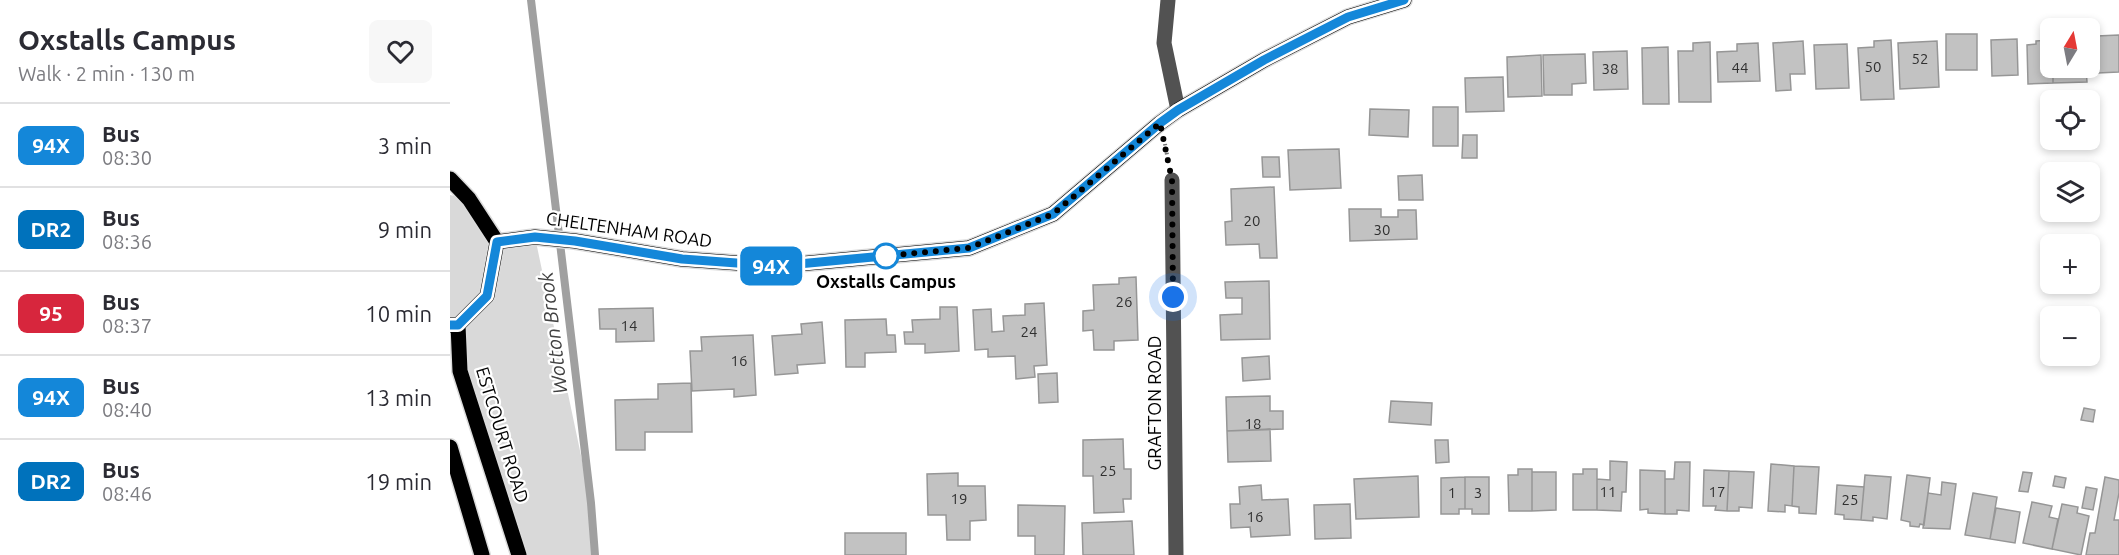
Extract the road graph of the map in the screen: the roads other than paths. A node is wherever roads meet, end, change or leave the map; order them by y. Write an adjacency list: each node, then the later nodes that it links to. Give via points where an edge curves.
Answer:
1 (1168, 0): 3 (street, via 1164,43)
2 (1404, 0): 3 (main road, CHELTENHAM ROAD, via 1348,17)
3 (1178, 110): 8 (main road, CHELTENHAM ROAD, via 1053,214 969,248 777,266 682,259 535,237)
4 (450, 179): 7 (main road)
5 (1172, 180): 13 (street, GRAFTON ROAD)
6 (450, 195): 7 (main road)
7 (469, 198): 8 (main road)
8 (497, 242): 9 (main road, via 487,296)
9 (454, 325): 12 (main road, ESTCOURT ROAD, via 460,371)
10 (450, 447): 11 (main road)
11 (482, 555)
12 (519, 555)
13 (1176, 555)

